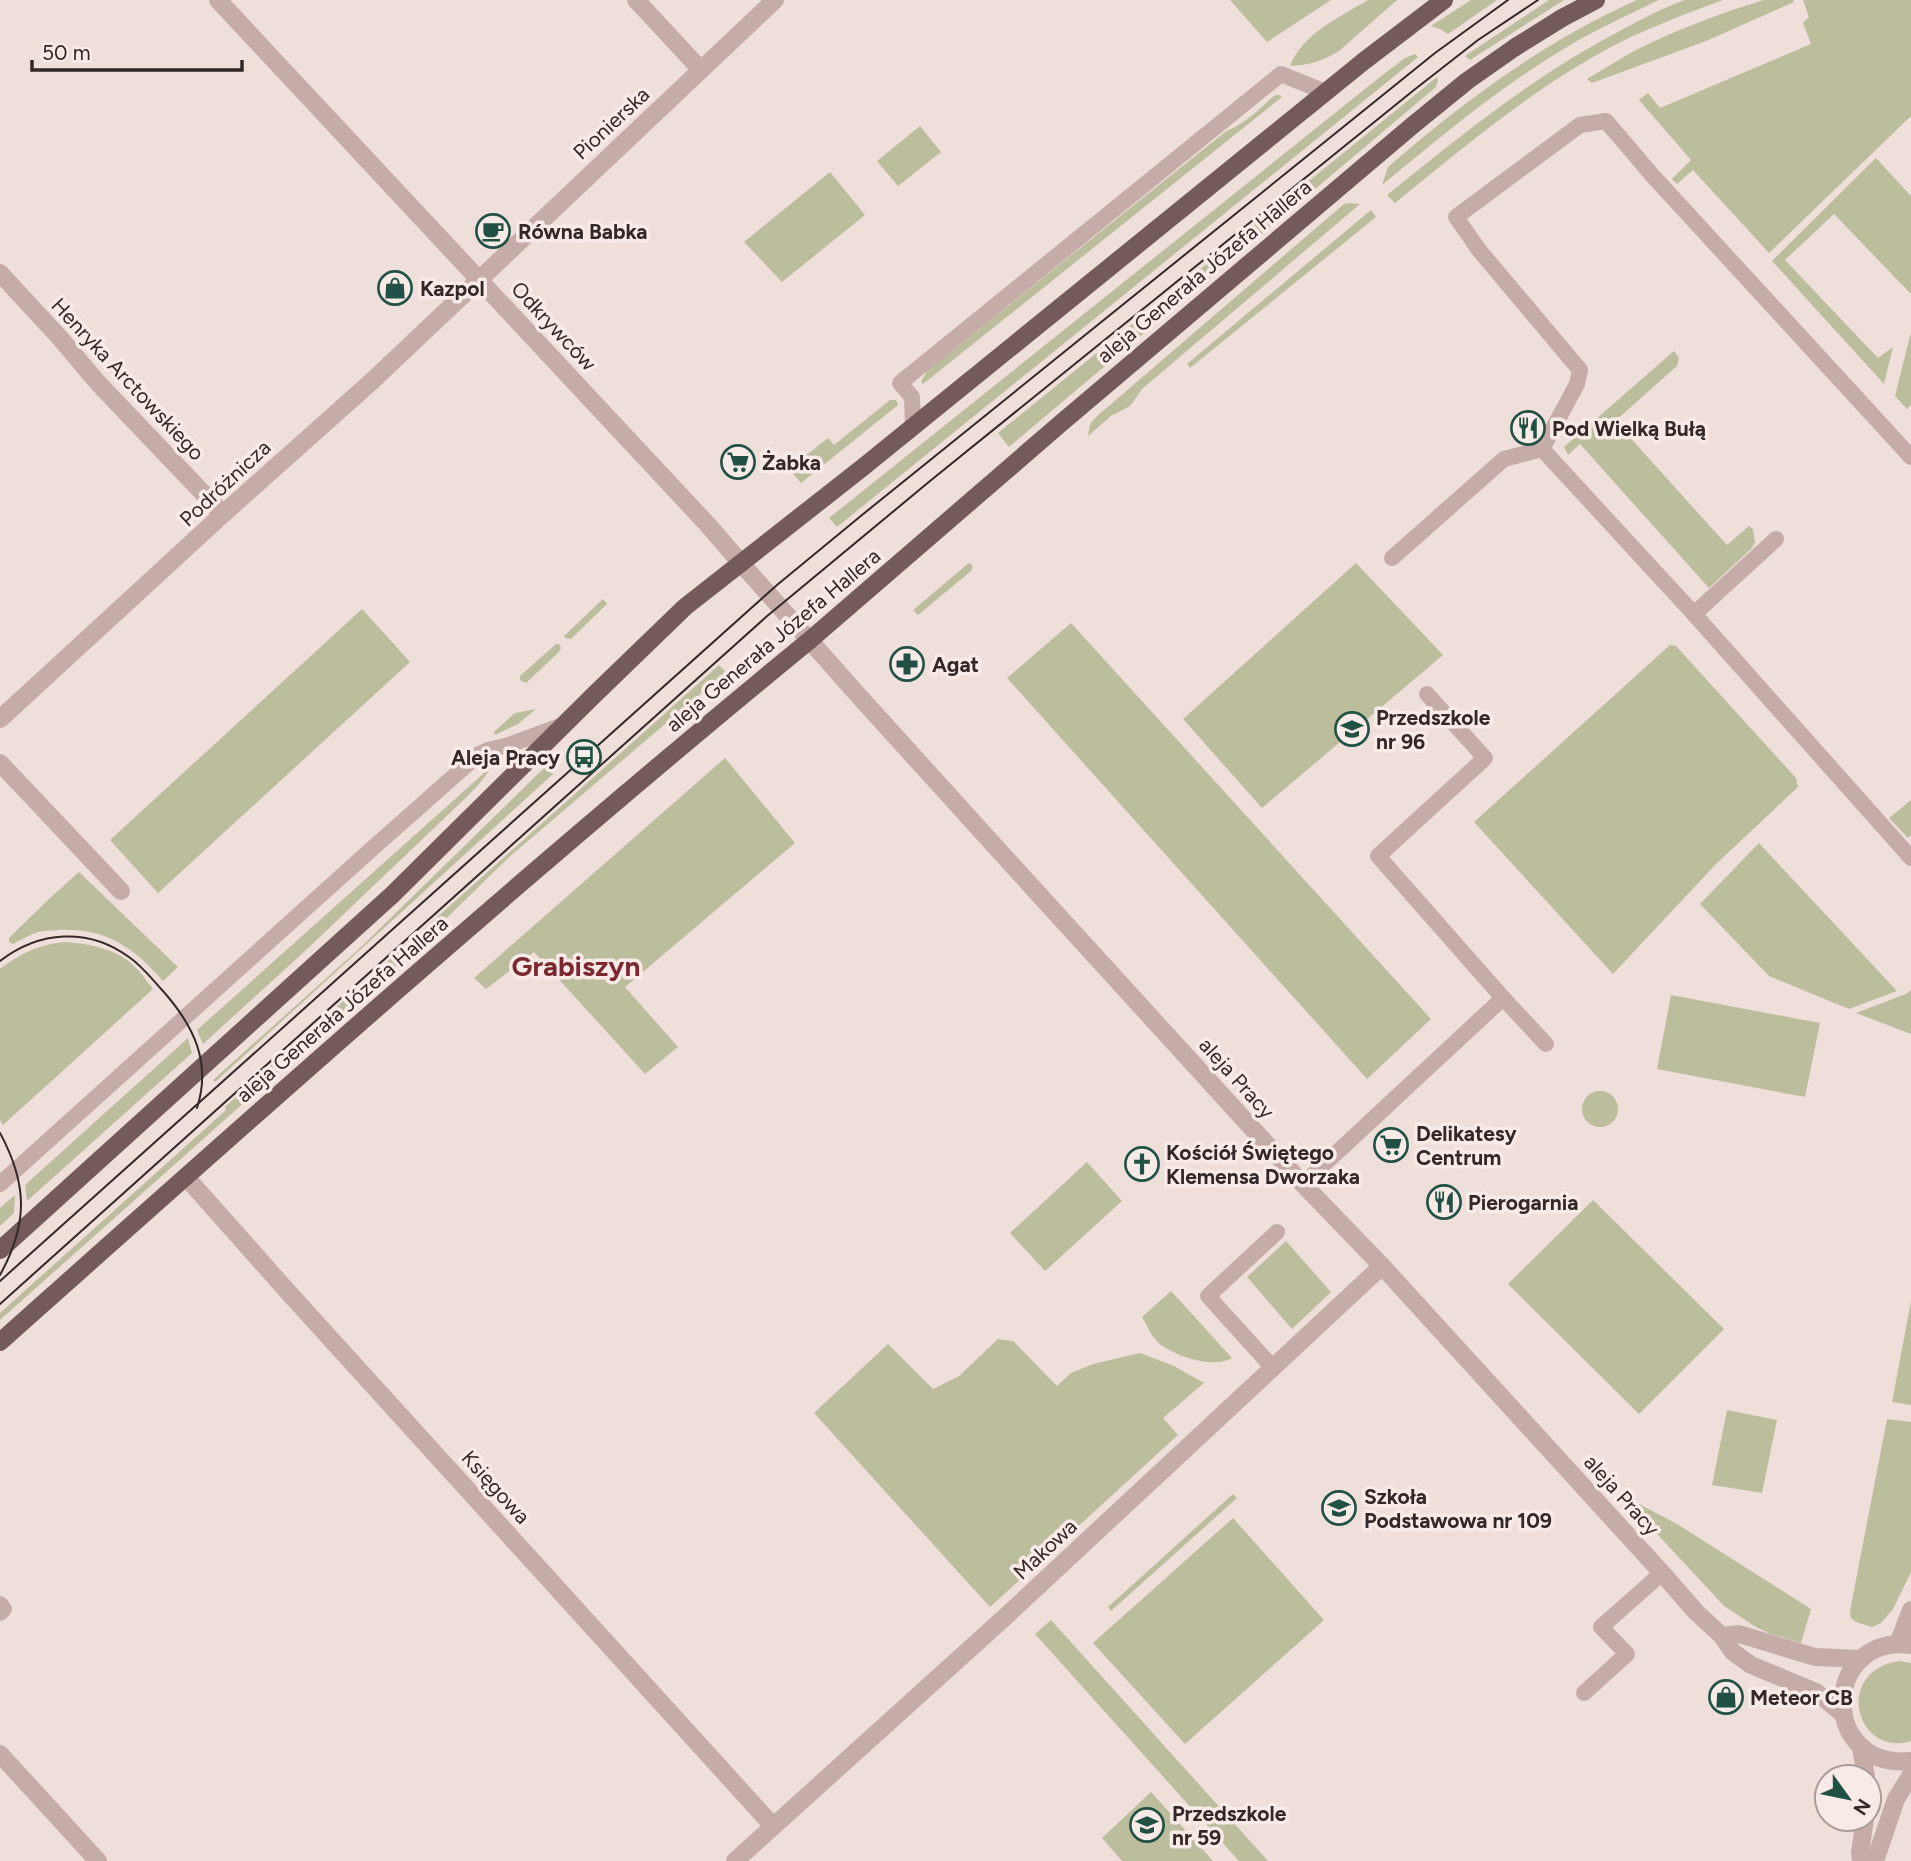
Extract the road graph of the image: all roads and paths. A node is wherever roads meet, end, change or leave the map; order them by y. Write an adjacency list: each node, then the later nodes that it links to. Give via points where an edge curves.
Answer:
1 (218, 0): 9 (street, Odkrywców)
2 (636, 0): 6 (street)
3 (775, 0): 6 (street, Pionierska)
4 (1444, 0): 7 (main road)
5 (1596, 0): 18 (main road, aleja Generała Józefa Hallera, via 1467,81)
6 (701, 70): 9 (street, Pionierska)
7 (1325, 92): 10 (main road); 10 (lane, via 1281,74 900,383 912,397)
8 (0, 273): 13 (street, Henryka Arctowskiego)
9 (479, 280): 13 (street, Podróżnicza); 16 (street, Odkrywców)
10 (913, 427): 16 (main road)
11 (1542, 449): 12 (lane, via 1580,370 1456,217 1580,125 1606,121); 15 (lane, via 1504,459); 17 (lane)
12 (1911, 457)
13 (223, 514): 20 (street, Podróżnicza)
14 (1776, 539): 17 (lane)
15 (1392, 558)
16 (740, 562): 18 (street, Odkrywców); 21 (main road, via 685,607)
17 (1694, 614): 23 (lane)
18 (810, 640): 27 (main road, aleja Generała Józefa Hallera, via 430,962); 29 (street, aleja Pracy)
19 (1427, 694): 25 (lane, via 1485,758 1378,856)
20 (0, 719)
21 (564, 724): 28 (lane, via 479,754); 31 (main road, via 392,895)
22 (0, 763): 24 (street)
23 (1911, 858)
24 (121, 891)
25 (1503, 998): 26 (lane); 29 (lane)
26 (1546, 1044)
27 (186, 1177): 33 (main road, aleja Generała Józefa Hallera); 49 (street, Księgowa)
28 (0, 1184)
29 (1303, 1184): 32 (street, aleja Pracy)
30 (1277, 1232): 34 (lane, via 1208,1296)
31 (0, 1250)
32 (1382, 1266): 34 (street, Makowa); 35 (street, aleja Pracy)
33 (0, 1342)
34 (1273, 1368): 49 (street, Makowa)
35 (1662, 1573): 39 (street, aleja Pracy); 42 (lane, via 1601,1627 1626,1654)
36 (0, 1604): 38 (lane, via 4,1609)
37 (1911, 1610): 40 (street)
38 (0, 1613)
39 (1722, 1636): 41 (street, via 1739,1634 1815,1657); 43 (street, aleja Pracy, via 1733,1652 1751,1665 1815,1692)
40 (1905, 1645): 41 (street, via 1885,1646)
41 (1861, 1659): 43 (street, via 1843,1689)
42 (1584, 1693)
43 (1842, 1713): 44 (street)
44 (1861, 1747): 46 (street, via 1884,1759); 47 (street)
45 (0, 1754): 51 (street)
46 (1911, 1761)
47 (1864, 1763)
48 (1911, 1775): 54 (street, via 1896,1799)
49 (773, 1826): 52 (street, Makowa)
50 (1863, 1833): 53 (street)
51 (98, 1861)
52 (735, 1861)
53 (1861, 1861)
54 (1875, 1861)

